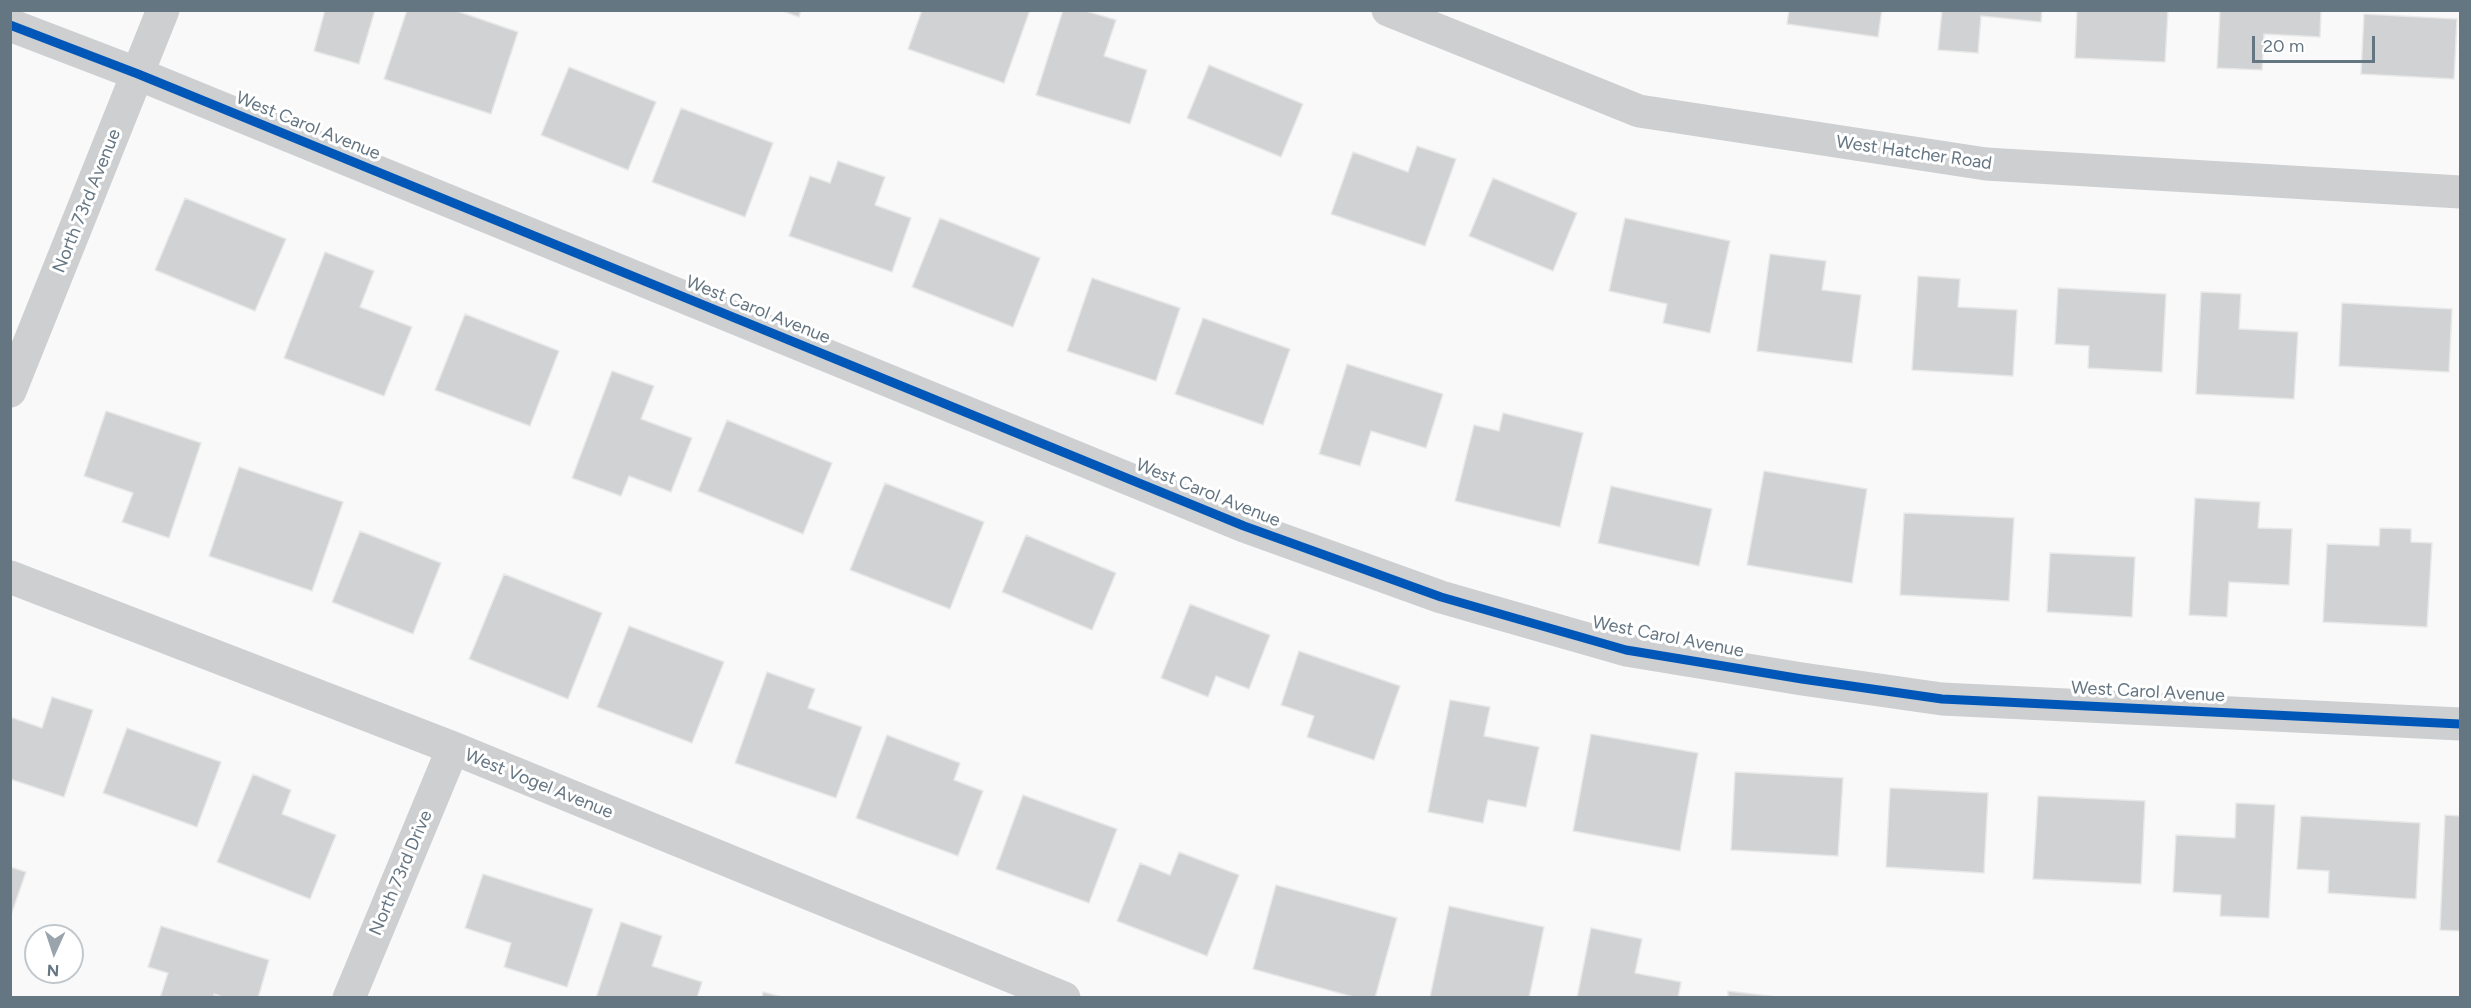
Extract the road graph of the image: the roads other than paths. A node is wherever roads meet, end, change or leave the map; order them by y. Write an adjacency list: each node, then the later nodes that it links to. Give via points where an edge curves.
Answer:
1 (163, 10): 4 (street, North 73rd Avenue)
2 (1388, 10): 5 (street, West Hatcher Road, via 1639,111 1986,164)
3 (10, 25): 4 (street, West Carol Avenue)
4 (138, 74): 6 (street, North 73rd Avenue); 8 (street, West Carol Avenue, via 1244,526 1441,597 1626,650 1942,699)
5 (2460, 192)
6 (10, 391)
7 (10, 577): 9 (street, West Vogel Avenue)
8 (2460, 724)
9 (453, 748): 10 (street, West Vogel Avenue); 11 (street, North 73rd Drive)
10 (1016, 989): 12 (street, West Vogel Avenue)
11 (349, 998)
12 (1064, 998)

